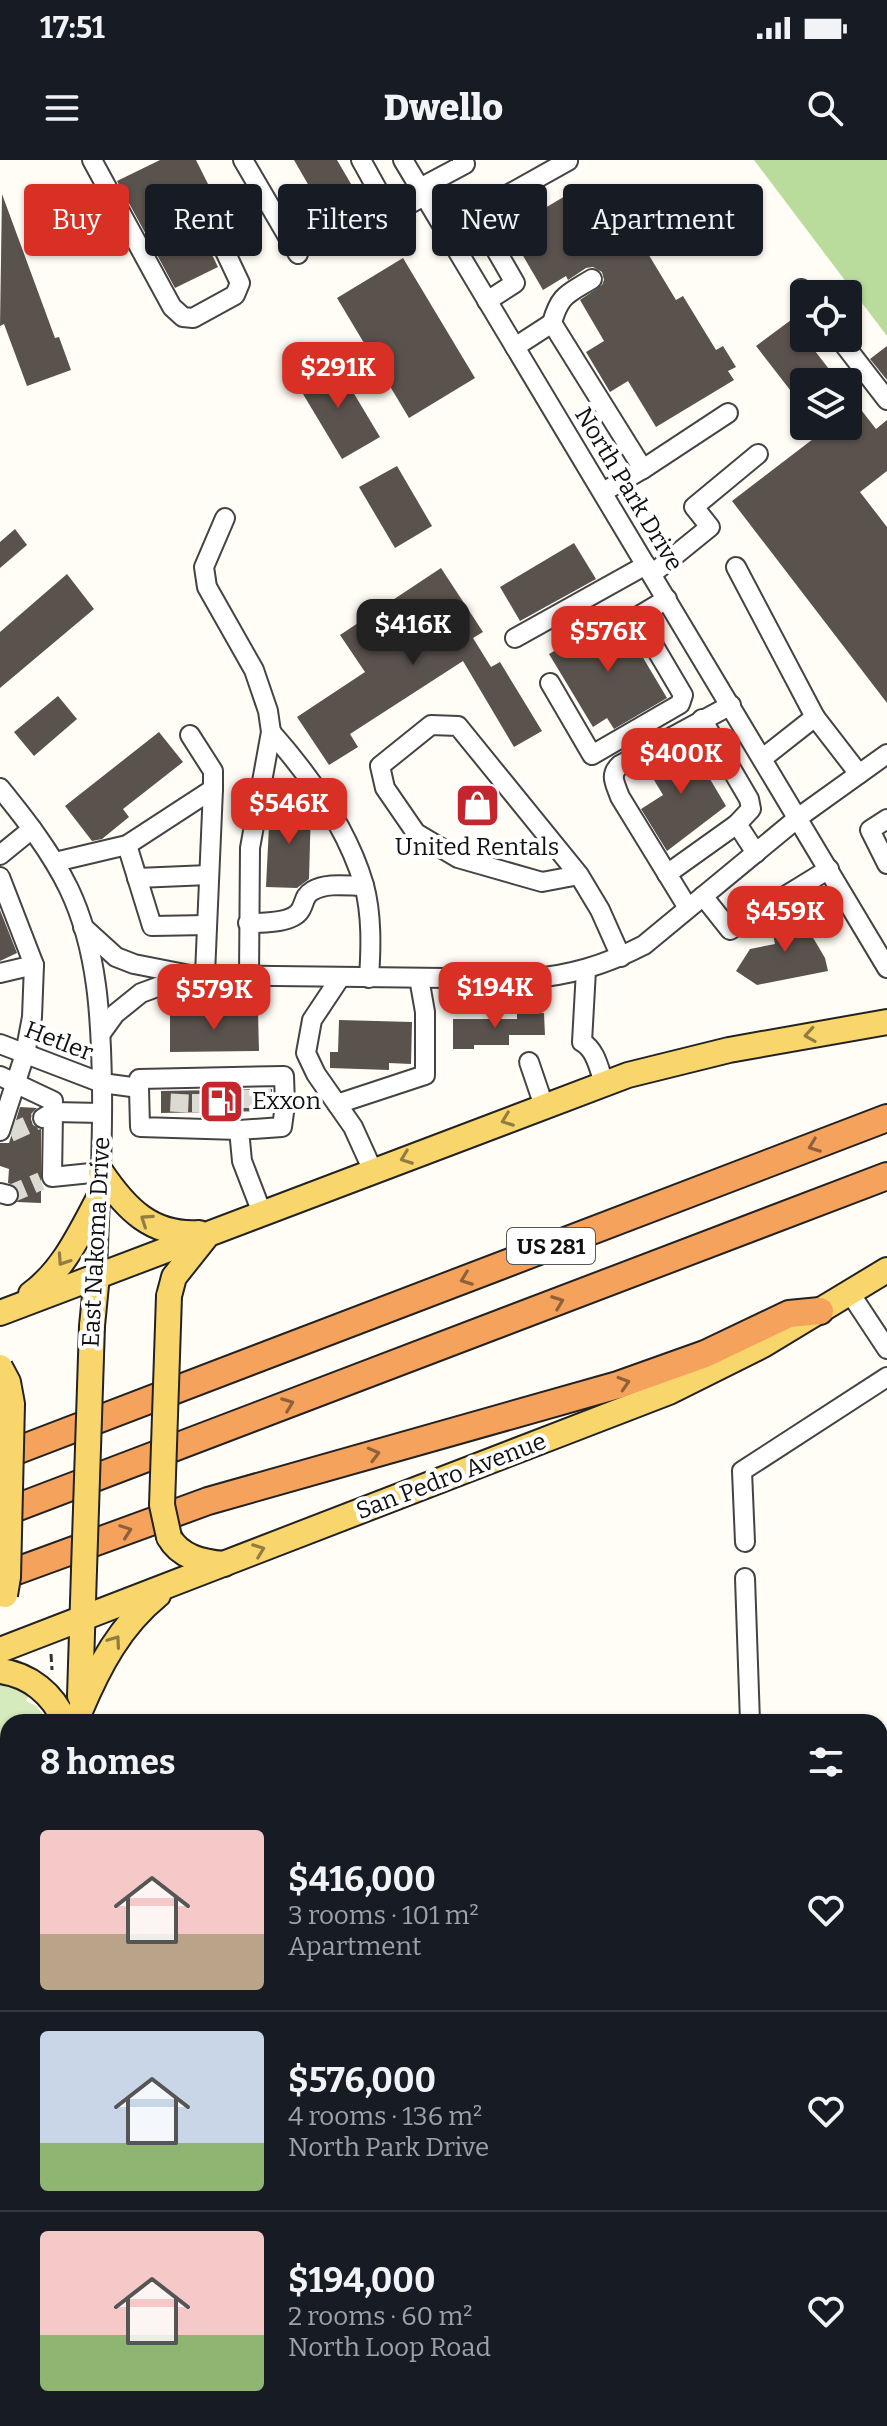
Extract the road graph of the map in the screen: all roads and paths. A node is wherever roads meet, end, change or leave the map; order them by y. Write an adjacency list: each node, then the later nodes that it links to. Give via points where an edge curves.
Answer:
1 (92, 160): 11 (street, via 172,307 183,317 193,318 235,295 240,283)
2 (243, 160): 10 (street)
3 (361, 160): 8 (street, via 391,214)
4 (403, 160): 8 (street, North Park Drive)
5 (462, 160): 8 (street, via 465,164)
6 (568, 161): 7 (street)
7 (527, 184)
8 (422, 192): 9 (street, North Park Drive)
9 (432, 209)
10 (278, 220)
11 (227, 256)
12 (460, 256): 15 (street, North Park Drive)
13 (499, 256): 15 (street, via 515,283)
14 (592, 279): 16 (street, via 557,304)
15 (487, 301): 17 (street, North Park Drive)
16 (552, 323): 17 (street); 22 (street)
17 (515, 347): 23 (street, North Park Drive)
18 (850, 352): 19 (street)
19 (887, 400)
20 (728, 413): 22 (street)
21 (758, 454): 26 (street, via 694,507 710,527)
22 (643, 469): 23 (street)
23 (603, 492): 26 (street, North Park Drive)
24 (225, 518): 35 (street, via 204,567 207,587 254,670)
25 (736, 567): 33 (street)
26 (649, 570): 27 (street, North Park Drive); 28 (street)
27 (667, 599): 29 (street, North Park Drive); 31 (street, via 637,617)
28 (515, 638)
29 (714, 677): 31 (street); 32 (street, North Park Drive)
30 (550, 683): 31 (street, via 592,755 680,704)
31 (683, 695)
32 (731, 705): 34 (street); 38 (street, North Park Drive)
33 (815, 717): 38 (street); 39 (street)
34 (702, 719): 44 (street, via 749,799 751,809); 52 (street, via 620,765 612,777)
35 (271, 732): 57 (street, via 305,771 346,838); 59 (street, via 250,848)
36 (190, 735): 41 (street, via 213,771)
37 (887, 754): 39 (street)
38 (763, 758): 42 (street, North Park Drive)
39 (859, 774): 42 (street)
40 (0, 788): 45 (street, East Nakoma Drive)
41 (213, 789): 46 (street); 53 (street)
42 (799, 817): 47 (street); 51 (street, North Park Drive)
43 (887, 819): 50 (street, via 870,830)
44 (737, 824): 47 (street); 52 (street)
45 (32, 829): 48 (street); 49 (street, East Nakoma Drive)
46 (127, 845): 49 (street); 56 (street)
47 (756, 853): 58 (street)
48 (0, 855)
49 (55, 862): 61 (street, East Nakoma Drive)
50 (887, 864)
51 (829, 869): 58 (street, via 730,930); 63 (street, North Park Drive)
52 (667, 874): 58 (street)
53 (209, 875): 56 (street); 60 (street)
54 (579, 875): 54 (street, via 458,726 431,725 380,766 385,788 416,833 458,858 542,882); 62 (street)
55 (0, 877): 64 (street)
56 (137, 878): 60 (street, via 152,926)
57 (364, 886): 59 (street, via 311,891 294,915); 70 (street, via 371,939)
58 (696, 902): 62 (street)
59 (248, 923): 68 (street)
60 (207, 925): 67 (street)
61 (83, 927): 67 (street, via 116,957); 73 (street, East Nakoma Drive)
62 (621, 957): 65 (street)
63 (885, 961)
64 (34, 965): 66 (street); 75 (street)
65 (586, 970): 71 (street, via 525,979); 79 (street, via 582,1042 593,1053)
66 (0, 973)
67 (198, 975): 68 (street); 73 (street, via 141,993)
68 (249, 977): 69 (street)
69 (340, 978): 70 (street); 81 (street, via 312,1020 306,1053)
70 (369, 978): 71 (street)
71 (419, 978): 81 (street, via 425,1075)
72 (887, 1022): 79 (main road, one-way to 79, via 695,1057)
73 (102, 1032): 78 (street, East Nakoma Drive)
74 (0, 1044): 75 (street, Hetler)
75 (25, 1054): 77 (street); 78 (street, Hetler)
76 (529, 1062): 82 (street)
77 (8, 1080): 84 (street, via 53,1101); 87 (street)
78 (102, 1083): 80 (street, Hetler); 83 (street, East Nakoma Drive)
79 (604, 1083): 82 (main road)
80 (139, 1088): 86 (street, via 140,1127 179,1120); 86 (street, via 139,1079 221,1084 262,1083 284,1076 282,1127 263,1120)
81 (337, 1104): 88 (street)
82 (544, 1106): 88 (main road, one-way to 88)
83 (102, 1113): 84 (street); 90 (street, East Nakoma Drive)
84 (48, 1115): 90 (street, via 47,1179)
85 (887, 1118): 101 (highway, US 281, one-way to 101)
86 (233, 1123): 91 (street)
87 (3, 1134)
88 (373, 1171): 91 (main road)
89 (887, 1176): 102 (highway, US 281, one-way to 89)
90 (101, 1184): 92 (main road, one-way to 90, via 170,1232 147,1222); 94 (street, East Nakoma Drive); 96 (main road, one-way to 96, via 71,1249 51,1276)
91 (262, 1213): 92 (main road)
92 (209, 1233): 94 (main road); 104 (main road, bridge, via 181,1265 169,1296 162,1505 177,1549)
93 (887, 1270): 95 (main road, San Pedro Avenue)
94 (97, 1275): 96 (main road); 108 (main road, East Nakoma Drive, bridge)
95 (850, 1293): 97 (main road, San Pedro Avenue); 98 (street)
96 (4, 1311)
97 (820, 1311): 104 (main road, San Pedro Avenue, one-way to 97, via 669,1392); 107 (highway, one-way to 97, via 208,1501 618,1385 705,1354 789,1314)
98 (887, 1349)
99 (0, 1367): 107 (main road, bridge, via 12,1404 8,1577)
100 (887, 1377): 103 (street, via 742,1471)
101 (0, 1457)
102 (0, 1514)
103 (745, 1542)
104 (224, 1564): 106 (main road, San Pedro Avenue)
105 (745, 1578): 116 (street)
106 (171, 1584): 108 (main road, San Pedro Avenue); 115 (main road, one-way to 106, via 116,1639)
107 (2, 1593)
108 (82, 1620): 109 (main road, San Pedro Avenue); 114 (main road, East Nakoma Drive)
109 (0, 1650)
110 (54, 1653): 112 (path)
111 (0, 1671): 113 (main road, via 41,1688)
112 (52, 1675)
113 (70, 1714)
114 (76, 1714)
115 (78, 1714)
116 (750, 1714)

